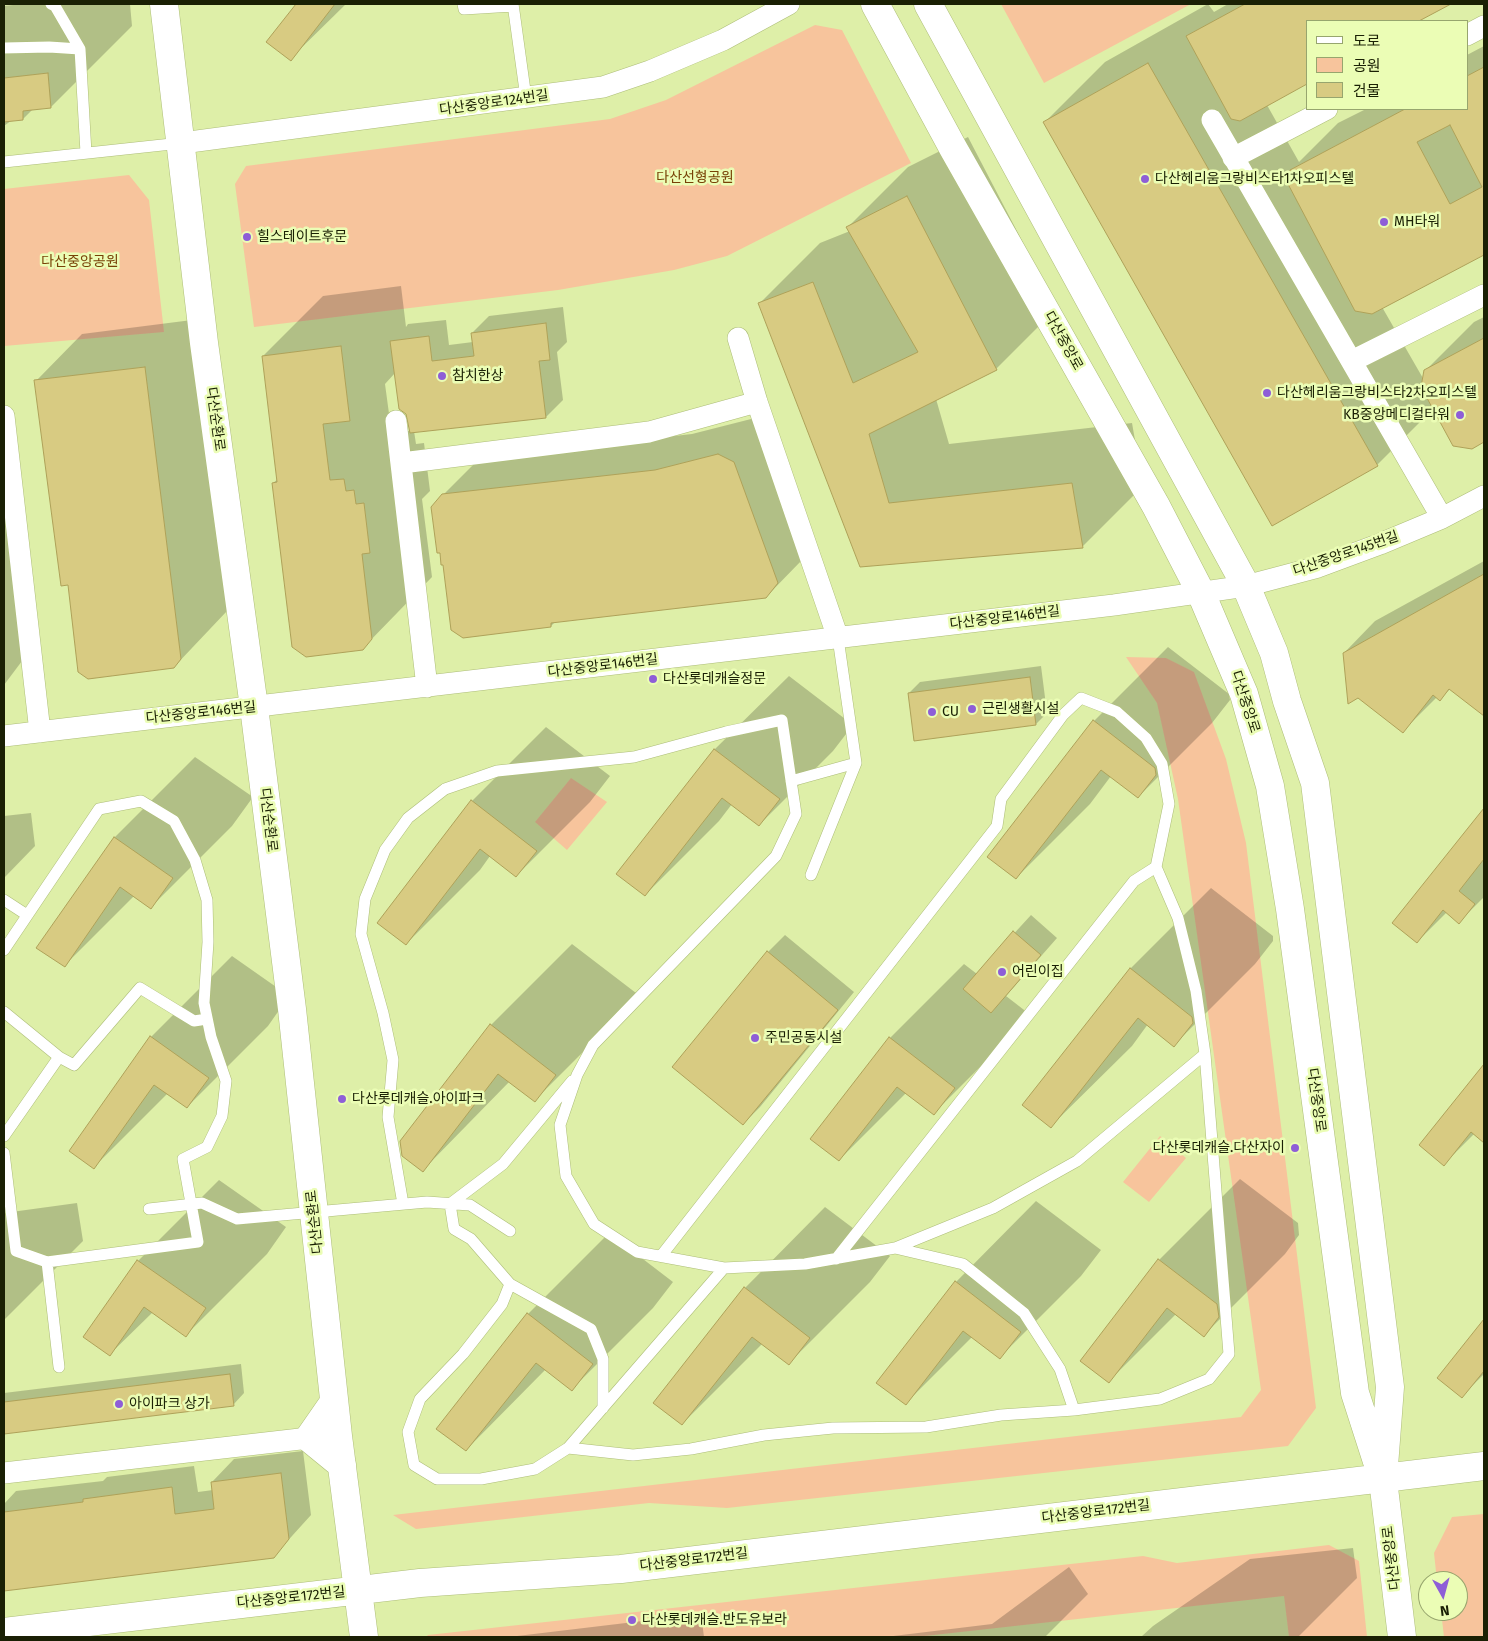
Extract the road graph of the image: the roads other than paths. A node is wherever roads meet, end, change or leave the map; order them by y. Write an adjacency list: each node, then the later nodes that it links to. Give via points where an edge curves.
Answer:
1 (50, 4): 11 (lane, via 55,6)
2 (164, 4): 15 (street, 다산순환로)
3 (463, 4): 7 (lane, via 464,10)
4 (789, 4): 12 (street, 다산중앙로124번길, via 724,40 650,71 603,87)
5 (876, 4): 29 (street, 다산중앙로)
6 (928, 4): 28 (street, 다산중앙로)
7 (513, 5): 12 (lane)
8 (1484, 26): 9 (street)
9 (1468, 35)
10 (4, 48): 11 (lane)
11 (80, 49): 16 (lane)
12 (526, 98): 15 (street, 다산중앙로124번길)
13 (1325, 110): 17 (street)
14 (1212, 120): 17 (street)
15 (182, 143): 16 (lane); 32 (street, 다산순환로, via 206,353)
16 (86, 154): 18 (lane)
17 (1233, 158): 21 (street)
18 (4, 162)
19 (1484, 295): 21 (street)
20 (738, 338): 22 (street)
21 (1352, 361): 27 (street)
22 (757, 402): 25 (street, via 649,432); 30 (street)
23 (4, 416): 33 (street)
24 (396, 421): 25 (street)
25 (402, 463): 31 (street)
26 (1484, 496): 27 (street, 다산중앙로145번길)
27 (1442, 518): 28 (street, 다산중앙로145번길, via 1318,567)
28 (1246, 586): 29 (street, 다산중앙로145번길); 72 (street, 다산중앙로, via 1274,653 1315,783 1390,1387)
29 (1201, 593): 30 (street, 다산중앙로146번길); 72 (street, 다산중앙로, via 1244,694 1270,786 1290,908 1355,1393)
30 (838, 638): 31 (street, 다산중앙로146번길); 35 (lane)
31 (427, 687): 32 (street, 다산중앙로146번길)
32 (254, 707): 33 (street, 다산중앙로146번길); 53 (street, 다산순환로)
33 (40, 732): 34 (street, 다산중앙로146번길)
34 (4, 736)
35 (856, 762): 36 (lane); 38 (lane)
36 (791, 781): 46 (lane, via 796,814 776,856 593,1045); 50 (lane, via 782,720 634,756 497,771 445,789 408,818 385,850 365,899 361,934 393,1060 388,1117)
37 (1156, 867): 44 (lane, via 1178,918 1196,991); 58 (lane, via 1169,804 1162,764 1146,738 1118,712 1081,698 1063,715 1001,800 997,826); 59 (lane, via 1134,882)
38 (811, 875)
39 (4, 900): 40 (lane)
40 (27, 915): 41 (lane); 43 (lane, via 99,809 140,801 174,821 196,860 207,900 204,1003)
41 (4, 950)
42 (4, 1012): 45 (lane)
43 (207, 1019): 45 (lane, via 194,1021 140,988 74,1065); 49 (lane, via 226,1081 222,1116 208,1147 183,1160)
44 (1205, 1054): 55 (lane, via 1077,1161 993,1208); 66 (lane, via 1229,1354 1208,1379 1160,1399)
45 (59, 1057): 47 (lane)
46 (577, 1075): 51 (lane, via 503,1164); 58 (lane, via 560,1125 566,1176 594,1224 637,1252)
47 (4, 1136)
48 (4, 1153): 56 (lane)
49 (191, 1204): 52 (lane); 53 (lane, via 202,1203 238,1219); 60 (lane, via 198,1242)
50 (403, 1204): 51 (lane); 53 (lane)
51 (450, 1204): 54 (lane, via 470,1205); 62 (lane, via 454,1229 471,1239)
52 (149, 1209)
53 (314, 1212): 64 (street, 다산순환로)
54 (510, 1231)
55 (895, 1248): 59 (lane); 66 (lane, via 963,1264 1024,1313 1060,1369)
56 (16, 1251): 57 (lane); 60 (lane)
57 (4, 1252)
58 (661, 1256): 61 (lane)
59 (836, 1259): 61 (lane, via 805,1264)
60 (47, 1262): 63 (lane)
61 (724, 1268): 65 (lane)
62 (510, 1284): 65 (lane, via 592,1329 604,1359); 68 (lane, via 502,1304 475,1340 420,1399 408,1432 414,1465 437,1479 481,1479 535,1469)
63 (59, 1367)
64 (334, 1402): 67 (street); 69 (street, 다산순환로)
65 (603, 1408): 68 (lane)
66 (1074, 1410): 68 (lane, via 1002,1415 926,1427 833,1428 764,1435 691,1449 634,1455)
67 (309, 1438): 69 (street); 71 (street)
68 (568, 1448)
69 (342, 1465): 73 (street, 다산순환로)
70 (1484, 1466): 72 (street, 다산중앙로172번길)
71 (4, 1473)
72 (1383, 1480): 73 (street, 다산중앙로172번길, via 621,1569 420,1583); 76 (street, 다산중앙로)
73 (357, 1592): 74 (street, 다산중앙로172번길); 75 (street, 다산순환로)
74 (4, 1632)
75 (364, 1637)
76 (1402, 1637)

